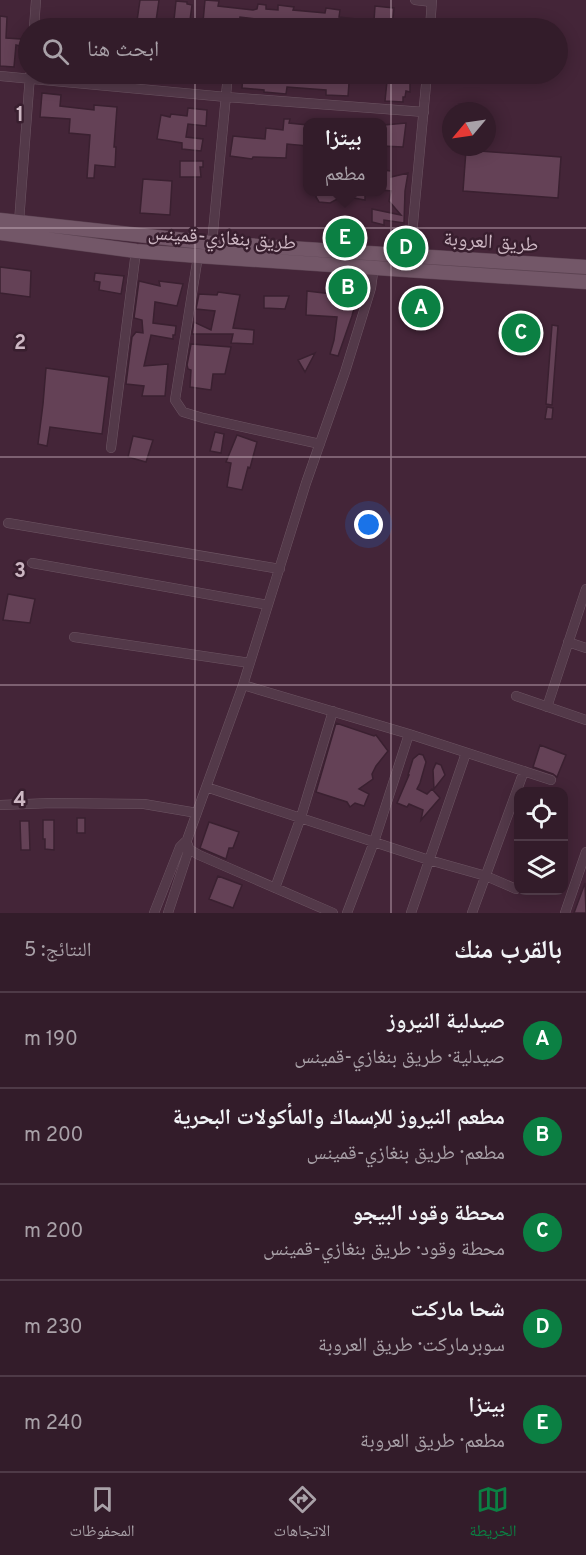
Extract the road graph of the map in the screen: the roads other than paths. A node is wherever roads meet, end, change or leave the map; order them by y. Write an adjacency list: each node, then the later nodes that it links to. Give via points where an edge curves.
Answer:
1 (36, 0): 4 (street)
2 (415, 0): 3 (street)
3 (432, 1): 5 (street)
4 (35, 18)
5 (431, 18)
6 (0, 76): 7 (street)
7 (18, 76)
8 (29, 84): 15 (street)
9 (105, 84): 12 (street)
10 (227, 84): 12 (street)
11 (426, 84): 13 (street)
12 (226, 97): 13 (street); 17 (street)
13 (424, 112): 20 (street)
14 (0, 220): 15 (main road, طريق العروبة)
15 (19, 222): 17 (main road, طريق العروبة)
16 (0, 233): 18 (main road, طريق بنغازي-قمينس)
17 (212, 243): 21 (main road, طريق العروبة)
18 (136, 251): 19 (main road, طريق بنغازي-قمينس); 25 (street)
19 (198, 256): 21 (main road, طريق بنغازي-قمينس); 24 (street, via 175,400 183,412 202,418)
20 (410, 256): 21 (main road, طريق العروبة); 22 (main road, طريق العروبة)
21 (374, 260): 23 (main road, طريق بنغازي-قمينس); 24 (street, via 371,288)
22 (586, 267)
23 (586, 282)
24 (320, 444): 28 (street)
25 (111, 448)
26 (8, 523): 28 (street)
27 (32, 563): 30 (street)
28 (280, 569): 30 (street)
29 (586, 589): 32 (street)
30 (268, 605): 34 (street)
31 (74, 637): 34 (street)
32 (568, 642): 33 (street); 37 (street)
33 (586, 648)
34 (250, 663): 35 (street)
35 (243, 685): 38 (street); 44 (street)
36 (516, 696): 37 (street)
37 (547, 707): 39 (street)
38 (333, 711): 40 (street); 47 (street)
39 (586, 720)
40 (409, 734): 41 (street); 48 (street)
41 (466, 753): 42 (street); 51 (street)
42 (524, 771): 43 (street); 54 (street)
43 (551, 780)
44 (206, 787): 46 (street); 47 (street)
45 (0, 805): 46 (street, via 144,804)
46 (197, 813): 49 (street)
47 (301, 817): 48 (street); 56 (street)
48 (374, 842): 51 (street); 60 (street)
49 (186, 845): 52 (street, via 180,847); 53 (street); 56 (street, via 199,855)
50 (586, 852): 63 (street)
51 (429, 860): 54 (street); 61 (street)
52 (170, 873): 53 (street); 57 (street)
53 (180, 876): 58 (street)
54 (486, 876): 55 (street); 62 (street)
55 (514, 887)
56 (275, 888): 59 (street)
57 (154, 913)
58 (168, 913)
59 (333, 913)
60 (347, 913)
61 (411, 913)
62 (472, 913)
63 (565, 913)

